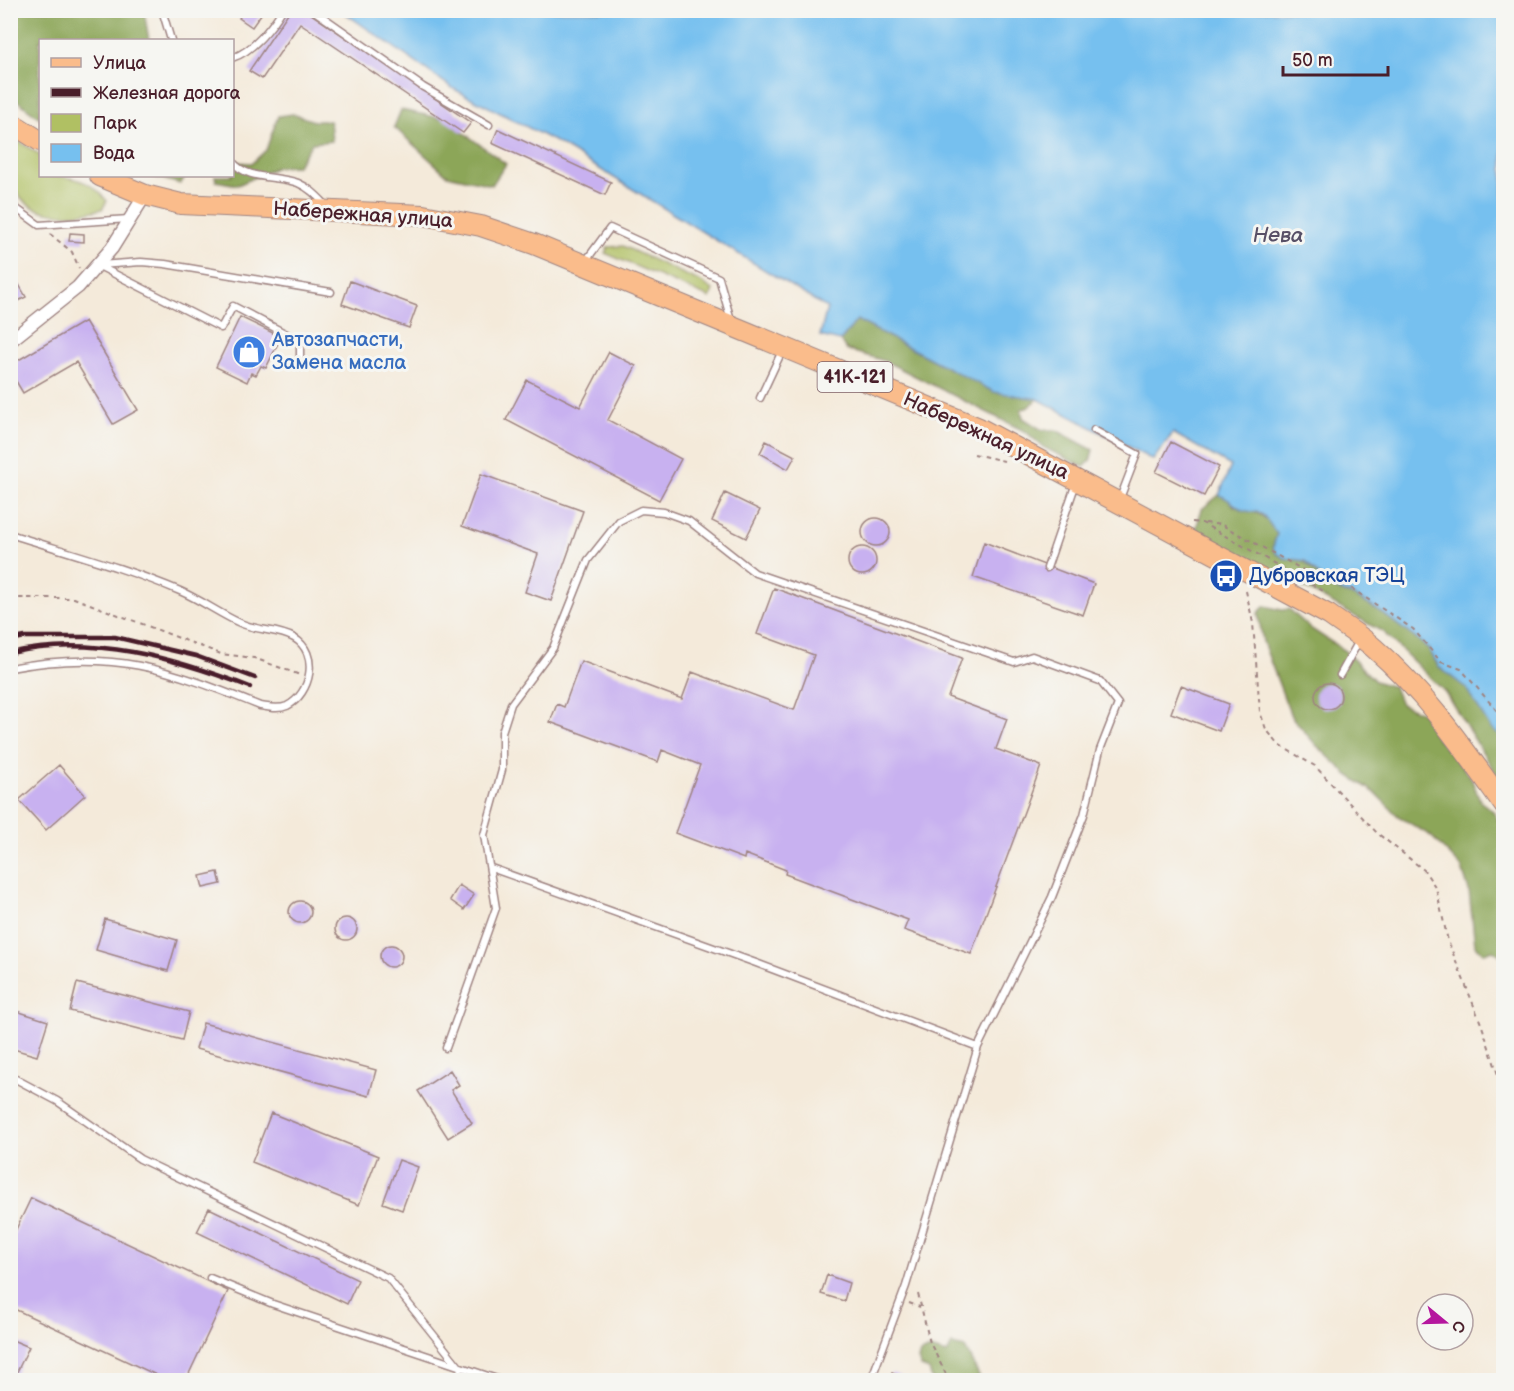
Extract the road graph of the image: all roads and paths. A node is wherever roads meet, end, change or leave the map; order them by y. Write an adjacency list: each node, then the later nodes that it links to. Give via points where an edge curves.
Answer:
1 (162, 10): 4 (lane)
2 (282, 10): 5 (lane, via 257,41)
3 (313, 10): 7 (lane, via 423,87)
4 (171, 39)
5 (234, 58)
6 (10, 122): 8 (main road)
7 (489, 125)
8 (39, 140)
9 (234, 162): 13 (lane, via 258,176 297,183 313,191)
10 (102, 177): 11 (main road, Набережная улица / 41К-121)
11 (145, 195): 13 (main road, Набережная улица / 41К-121, via 211,207); 14 (street)
12 (10, 204): 15 (lane)
13 (332, 211): 16 (main road, Набережная улица / 41К-121, via 452,219 525,240)
14 (130, 219): 15 (lane); 17 (street)
15 (39, 225): 18 (path, via 72,252)
16 (584, 264): 20 (main road, Набережная улица / 41К-121); 20 (lane, via 610,228 719,278)
17 (97, 265): 18 (street); 19 (lane, via 165,264); 23 (lane, via 220,328 233,306 300,341)
18 (83, 280): 21 (street)
19 (331, 292)
20 (732, 327): 22 (main road, Набережная улица / 41К-121)
21 (10, 341)
22 (784, 348): 24 (lane); 26 (main road, Набережная улица / 41К-121, via 979,428)
23 (300, 367)
24 (760, 398)
25 (1094, 430): 27 (lane, via 1137,454)
26 (1077, 480): 27 (main road, Набережная улица / 41К-121); 30 (lane)
27 (1119, 501): 31 (main road, Набережная улица / 41К-121)
28 (1202, 523): 37 (path, via 1222,525 1316,577 1340,581 1413,629 1442,662 1461,669)
29 (10, 534): 36 (lane, via 180,591 242,624 294,638 305,649 311,664)
30 (1047, 568)
31 (1251, 574): 33 (main road, Набережная улица / 41К-121, via 1329,615); 44 (path, via 1246,591 1253,623 1260,712 1266,729 1279,745 1315,766 1377,833 1425,870 1436,888 1449,941)
32 (10, 597): 36 (path, via 74,598 221,654 254,658)
33 (1360, 638): 35 (lane); 38 (main road, Набережная улица / 41К-121, via 1411,683 1436,712)
34 (10, 668): 36 (lane, via 72,660 115,660 178,674 274,708 286,706 300,695)
35 (1340, 675)
36 (308, 678)
37 (1503, 719)
38 (1497, 809): 39 (path)
39 (1503, 831)
40 (491, 868): 41 (lane); 41 (lane, via 484,835 502,770 502,732 511,704 553,648 588,560 619,521 641,510 664,512 689,521 755,573 1014,662 1032,656 1100,681 1118,704 1100,750 1084,815 1052,897); 42 (lane, via 496,908)
41 (978, 1047): 49 (lane, via 906,1286)
42 (446, 1048)
43 (10, 1076): 47 (lane, via 57,1101 140,1159 388,1278)
44 (1503, 1093)
45 (210, 1278): 47 (lane)
46 (918, 1294): 50 (path, via 930,1343)
47 (461, 1369): 48 (lane)
48 (500, 1380)
49 (871, 1380)
50 (949, 1380)

